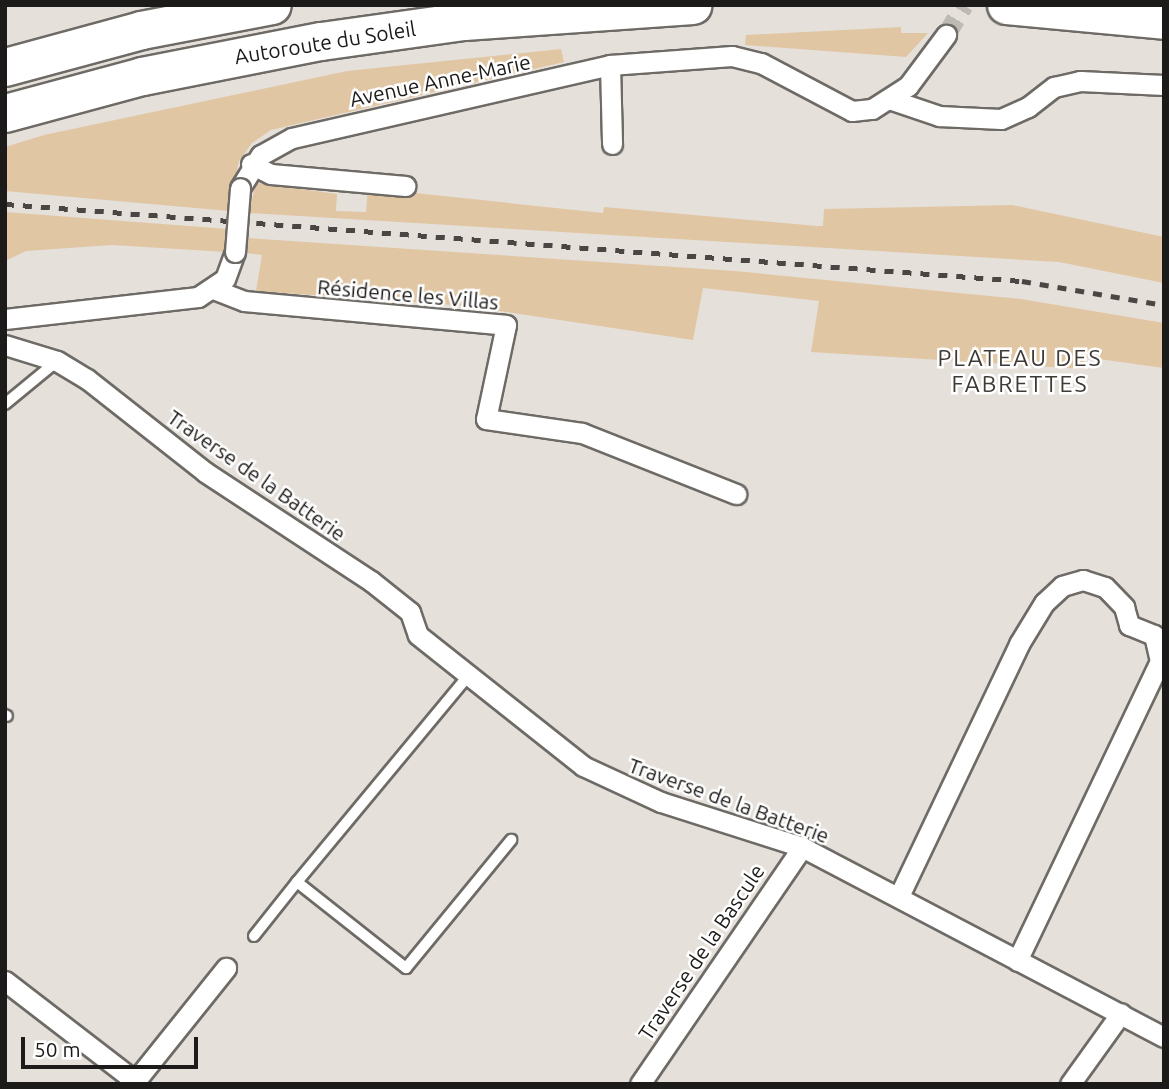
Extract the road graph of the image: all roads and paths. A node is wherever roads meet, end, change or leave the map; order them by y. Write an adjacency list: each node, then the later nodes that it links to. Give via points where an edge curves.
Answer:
1 (272, 5): 7 (highway, Autoroute du Soleil, via 141,30)
2 (692, 5): 10 (highway, Autoroute du Soleil, via 464,20 321,41 142,76)
3 (1006, 5): 4 (highway)
4 (1164, 20)
5 (947, 35): 9 (street)
6 (610, 65): 9 (street, Avenue Anne-Marie, via 732,56 761,63 852,111); 11 (street); 12 (street, Avenue Anne-Marie, via 292,138)
7 (5, 67)
8 (1164, 85): 9 (street, via 1080,82 1054,87 1028,107 1001,119 939,116)
9 (892, 100)
10 (5, 113)
11 (612, 144)
12 (251, 164): 13 (street, via 271,174); 14 (street, bridge, via 240,188 235,252 225,279)
13 (405, 186)
14 (213, 289): 15 (street, via 169,302); 19 (street, Résidence les Villas, via 244,301 506,324 486,419 582,433)
15 (5, 319)
16 (5, 345): 17 (street, Traverse de la Batterie)
17 (57, 361): 18 (lane); 20 (street, Traverse de la Batterie, via 87,379 205,472 400,604 410,612 418,635)
18 (5, 404)
19 (736, 494)
20 (467, 677): 22 (street, Traverse de la Batterie, via 556,747 610,780 661,802); 23 (lane)
21 (511, 840): 23 (lane, via 406,968)
22 (802, 847): 24 (street, Traverse de la Batterie); 32 (street, Traverse de la Bascule)
23 (297, 882): 25 (lane)
24 (899, 896): 26 (street, Traverse de la Batterie); 26 (street, via 1018,644 1044,603 1062,586 1083,580 1105,587 1124,607 1129,625 1154,635 1160,661)
25 (254, 936)
26 (1017, 961): 29 (street, Traverse de la Batterie)
27 (226, 968): 31 (street)
28 (5, 981): 31 (street)
29 (1121, 1013): 30 (street, Traverse de la Batterie); 33 (street)
30 (1164, 1037)
31 (134, 1082)
32 (640, 1084)
33 (1070, 1084)

